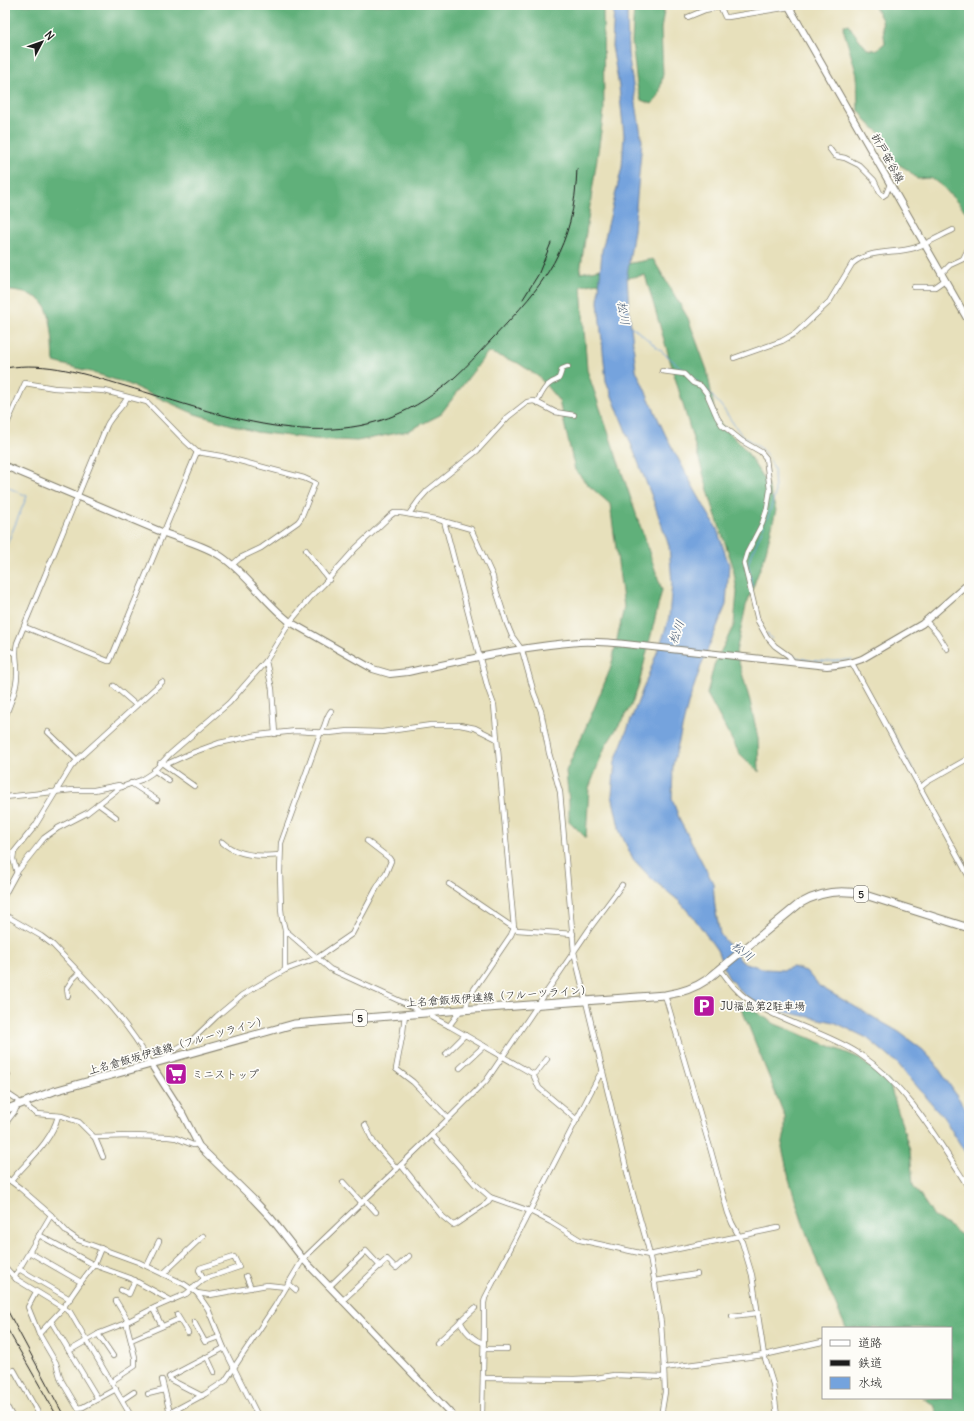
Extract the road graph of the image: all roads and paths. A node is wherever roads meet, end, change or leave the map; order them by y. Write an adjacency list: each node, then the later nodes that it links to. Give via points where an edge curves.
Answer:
1 (789, 6): 2 (street, via 728,17 725,17 718,7); 4 (street, 折戸笹谷線)
2 (688, 16)
3 (828, 148): 4 (street, via 835,156 859,164 874,180 883,196)
4 (890, 184): 6 (street, 折戸笹谷線)
5 (953, 230): 6 (street)
6 (924, 243): 8 (street, 折戸笹谷線); 12 (street, via 915,248 879,253 856,260 830,302 796,333 782,341)
7 (969, 247): 8 (street, via 963,259 947,267)
8 (941, 274): 9 (street, 折戸笹谷線)
9 (945, 280): 10 (street, via 935,287); 11 (street, 折戸笹谷線)
10 (914, 287)
11 (969, 322)
12 (734, 358)
13 (568, 368): 16 (street, via 562,370 561,378 548,385)
14 (662, 371): 38 (street, via 684,374 692,383 701,386 722,425 742,441 758,449 766,458 770,490 762,524 744,563 758,621 767,637)
15 (127, 398): 18 (street, via 105,391 25,383); 19 (street, via 148,403); 21 (street, via 109,420)
16 (537, 402): 17 (street, via 555,412); 22 (street, via 527,402 514,411 477,451 423,495)
17 (574, 415)
18 (5, 428)
19 (198, 452): 24 (street); 26 (street, via 304,478 315,484 298,522)
20 (5, 466): 21 (street)
21 (78, 497): 24 (street); 31 (street)
22 (409, 514): 23 (street); 27 (street, via 398,513 390,516 356,548)
23 (444, 521): 34 (street, via 471,529 493,577 512,636); 36 (street)
24 (164, 533): 26 (street, via 211,551); 31 (street, via 110,662)
25 (306, 550): 27 (street)
26 (232, 565): 30 (street, via 279,614)
27 (329, 580): 30 (street)
28 (969, 583): 29 (street)
29 (926, 621): 33 (street); 39 (street)
30 (290, 622): 36 (street, via 367,666 385,673 408,672); 37 (street)
31 (25, 627): 35 (street)
32 (5, 649): 35 (street)
33 (947, 649)
34 (522, 650): 36 (street); 38 (street, via 581,642 608,642); 75 (street, via 540,708 560,792)
35 (15, 653): 44 (street, via 18,673)
36 (480, 658): 48 (street, via 494,705)
37 (266, 661): 47 (street, via 272,689); 51 (street, via 229,703 170,754)
38 (793, 662): 39 (street, via 827,666)
39 (852, 663): 57 (street)
40 (162, 682): 42 (street)
41 (114, 686): 42 (street)
42 (136, 705): 50 (street)
43 (331, 710): 46 (street)
44 (5, 717)
45 (48, 732): 50 (street)
46 (322, 733): 47 (street, via 296,731); 48 (street, via 382,732 431,725 460,725 475,728); 65 (street, via 295,801 281,843)
47 (275, 734): 51 (street, via 218,743)
48 (497, 739): 73 (street)
49 (969, 758): 57 (street)
50 (77, 760): 58 (street)
51 (162, 764): 52 (street); 55 (street)
52 (154, 770): 53 (street); 54 (street, via 141,780)
53 (169, 781)
54 (131, 783): 56 (street); 60 (street)
55 (194, 786)
56 (122, 787): 58 (street, via 119,785 94,790); 61 (street)
57 (920, 788): 67 (street)
58 (57, 792): 59 (street); 66 (street, via 14,852)
59 (5, 797)
60 (157, 800)
61 (98, 804): 62 (street); 66 (street, via 47,836)
62 (116, 817)
63 (222, 842): 65 (street, via 237,852 249,855)
64 (367, 842): 77 (street, via 390,859 386,873 352,934)
65 (280, 855): 74 (street, via 282,918)
66 (17, 873): 70 (street)
67 (969, 877)
68 (449, 884): 73 (street)
69 (622, 885): 76 (street)
70 (5, 894)
71 (5, 915): 80 (street, via 46,939)
72 (969, 928): 78 (main road, 上名倉飯坂伊達線（フルーツライン） / 5, via 862,894 837,891 818,895 803,902)
73 (514, 929): 75 (street); 85 (street, via 468,998)
74 (285, 930): 77 (street); 79 (street)
75 (572, 934): 76 (street)
76 (574, 952): 83 (street); 84 (street)
77 (317, 958): 79 (street); 87 (street, via 330,969 418,1009)
78 (720, 969): 81 (main road, 上名倉飯坂伊達線（フルーツライン） / 5, via 695,987); 118 (street, via 738,991 755,1004 837,1042 877,1067 914,1105)
79 (285, 970): 95 (street, via 242,995 193,1039 171,1052)
80 (79, 973): 82 (street, via 67,988); 96 (street, via 116,1012)
81 (665, 995): 83 (main road, 上名倉飯坂伊達線（フルーツライン） / 5); 126 (street, via 728,1213)
82 (68, 996)
83 (586, 1001): 84 (main road, 上名倉飯坂伊達線（フルーツライン） / 5); 98 (street)
84 (539, 1004): 85 (main road, 上名倉飯坂伊達線（フルーツライン） / 5); 93 (street)
85 (464, 1009): 86 (main road, 上名倉飯坂伊達線（フルーツライン） / 5); 89 (street)
86 (430, 1012): 87 (main road, 上名倉飯坂伊達線（フルーツライン） / 5); 89 (street, via 432,1017)
87 (421, 1013): 88 (main road, 上名倉飯坂伊達線（フルーツライン） / 5)
88 (405, 1014): 95 (main road, 上名倉飯坂伊達線（フルーツライン） / 5, via 294,1024); 106 (street, via 396,1069 413,1082)
89 (449, 1026): 90 (street)
90 (465, 1035): 91 (street); 92 (street)
91 (484, 1046): 93 (street); 97 (street)
92 (446, 1054)
93 (503, 1057): 99 (street); 106 (street, via 486,1081)
94 (547, 1059): 99 (street)
95 (166, 1060): 96 (main road, 上名倉飯坂伊達線（フルーツライン） / 5)
96 (151, 1064): 103 (main road, 上名倉飯坂伊達線（フルーツライン） / 5, via 54,1091); 112 (street, via 181,1111)
97 (460, 1068)
98 (603, 1071): 107 (street); 131 (street)
99 (533, 1074): 107 (street, via 540,1088)
100 (8, 1075): 101 (street)
101 (5, 1080)
102 (5, 1092): 103 (street)
103 (20, 1104): 104 (main road, 上名倉飯坂伊達線（フルーツライン） / 5); 105 (street, via 43,1115); 108 (street)
104 (5, 1110)
105 (58, 1116): 111 (street, via 79,1122); 116 (street, via 45,1142)
106 (448, 1118): 110 (street)
107 (577, 1120): 122 (street)
108 (5, 1124)
109 (365, 1125): 114 (street, via 374,1143)
110 (432, 1136): 114 (street); 119 (street)
111 (95, 1138): 112 (street, via 168,1137 192,1145); 113 (street)
112 (198, 1144): 133 (street, via 271,1218)
113 (103, 1157)
114 (399, 1167): 119 (street, via 453,1225 482,1207); 120 (street)
115 (5, 1177): 116 (street)
116 (11, 1181): 123 (street)
117 (343, 1182): 120 (street)
118 (969, 1188)
119 (490, 1197): 122 (street)
120 (364, 1201): 121 (street); 133 (street)
121 (376, 1212)
122 (530, 1212): 131 (street, via 580,1240); 176 (street, via 485,1298)
123 (51, 1215): 125 (street); 129 (street, via 78,1240)
124 (778, 1228): 126 (street)
125 (39, 1235): 130 (street); 134 (street)
126 (738, 1235): 131 (street); 161 (street, via 750,1269)
127 (204, 1236): 139 (street)
128 (159, 1241): 135 (street)
129 (101, 1248): 134 (street); 135 (street)
130 (29, 1252): 138 (street); 146 (street)
131 (649, 1255): 145 (street)
132 (409, 1256): 136 (street, via 396,1268 387,1259)
133 (303, 1259): 147 (street); 148 (street)
134 (94, 1265): 144 (street); 146 (street)
135 (147, 1266): 139 (street)
136 (380, 1266): 148 (street, via 366,1252); 157 (street)
137 (5, 1267): 142 (street)
138 (19, 1269): 142 (street); 154 (street)
139 (163, 1274): 153 (street)
140 (697, 1274): 145 (street)
141 (246, 1276): 149 (street)
142 (16, 1279): 152 (street)
143 (204, 1279): 143 (street, via 239,1267 234,1257 200,1268); 153 (street)
144 (135, 1280): 150 (street, via 129,1294); 155 (street)
145 (654, 1281): 185 (street)
146 (82, 1282): 154 (street)
147 (287, 1285): 149 (street); 151 (street); 184 (street)
148 (329, 1287): 157 (street)
149 (251, 1288): 153 (street, via 210,1295)
150 (121, 1290)
151 (296, 1290)
152 (36, 1292): 158 (street); 169 (street, via 28,1307)
153 (195, 1292): 155 (street); 171 (street, via 208,1308)
154 (70, 1298): 158 (street)
155 (172, 1300): 160 (street)
156 (116, 1301): 165 (street)
157 (342, 1301): 206 (street)
158 (63, 1308): 163 (street); 172 (street, via 70,1312)
159 (475, 1308): 164 (street)
160 (152, 1309): 165 (street); 167 (street)
161 (758, 1313): 162 (street); 181 (street)
162 (732, 1316)
163 (51, 1321): 169 (street); 180 (street)
164 (460, 1321): 175 (street); 176 (street, via 472,1336)
165 (127, 1322): 170 (street); 173 (street)
166 (194, 1322): 171 (street, via 205,1342)
167 (162, 1326): 168 (street, via 178,1317); 173 (street)
168 (188, 1333)
169 (39, 1334): 197 (street, via 77,1407 82,1408)
170 (98, 1334): 172 (street); 182 (street)
171 (220, 1337): 177 (street)
172 (86, 1340): 180 (street); 191 (street)
173 (130, 1340): 191 (street, via 135,1366)
174 (822, 1342): 181 (street)
175 (437, 1343)
176 (484, 1343): 178 (street)
177 (224, 1348): 183 (street); 184 (street)
178 (484, 1349): 179 (street); 189 (street)
179 (507, 1349)
180 (69, 1351): 197 (street)
181 (764, 1355): 185 (street); 209 (street, via 773,1384)
182 (113, 1356)
183 (207, 1357): 186 (street); 196 (street, via 169,1377)
184 (234, 1368): 196 (street, via 225,1381); 205 (street)
185 (664, 1368): 188 (street)
186 (214, 1372)
187 (5, 1375): 201 (street, via 14,1370)
188 (664, 1377): 189 (street, via 614,1375 585,1379); 208 (street, via 665,1392)
189 (483, 1378): 207 (street)
190 (162, 1380): 193 (street)
191 (112, 1383): 192 (street)
192 (116, 1389): 197 (street); 198 (street)
193 (164, 1390): 195 (street); 200 (street)
194 (134, 1392): 198 (street)
195 (148, 1394)
196 (202, 1396): 200 (street)
197 (98, 1399)
198 (122, 1400): 203 (street)
199 (5, 1403): 202 (street)
200 (170, 1413): 204 (street)
201 (38, 1415)
202 (12, 1416)
203 (131, 1416)
204 (164, 1416)
205 (258, 1416)
206 (453, 1416)
207 (482, 1416)
208 (661, 1416)
209 (777, 1416)

